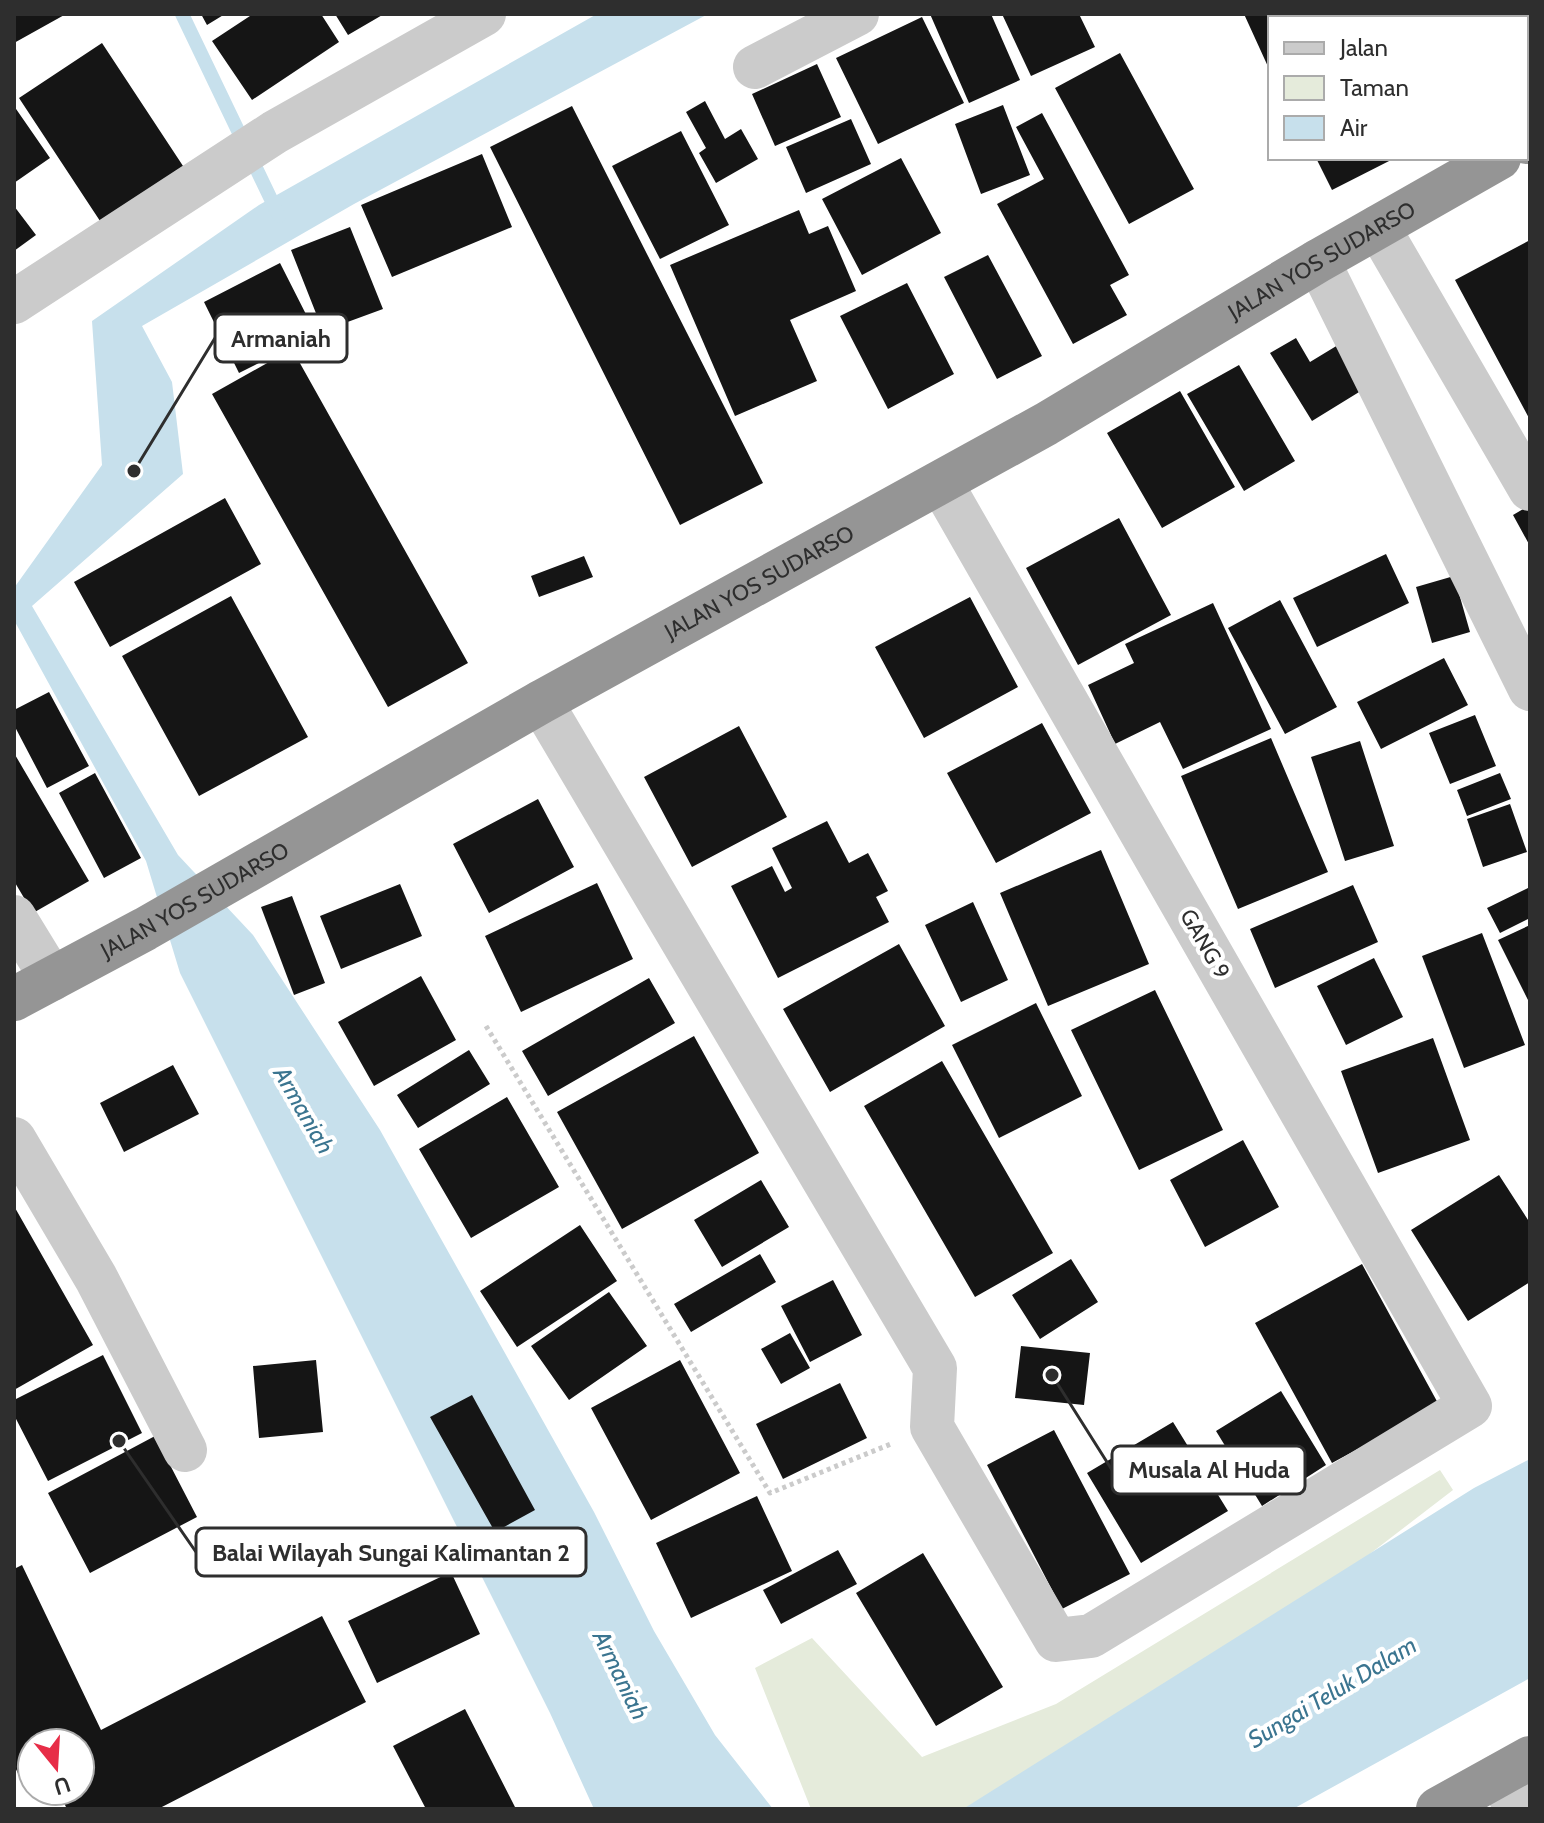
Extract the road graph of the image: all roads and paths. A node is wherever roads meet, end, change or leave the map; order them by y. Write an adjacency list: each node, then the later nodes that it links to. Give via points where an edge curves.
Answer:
1 (484, 14): 7 (street, via 275,132)
2 (857, 14): 3 (street)
3 (755, 67)
4 (1495, 160): 5 (highway, JALAN YOS SUDARSO)
5 (1378, 227): 6 (highway, JALAN YOS SUDARSO); 9 (street)
6 (1318, 261): 8 (highway, JALAN YOS SUDARSO); 10 (street)
7 (14, 302)
8 (941, 483): 11 (highway, JALAN YOS SUDARSO); 17 (street, GANG 9, via 1470,1406 1091,1636 1056,1640)
9 (1530, 489)
10 (1530, 689)
11 (541, 702): 13 (highway, JALAN YOS SUDARSO); 17 (street, via 935,1368)
12 (14, 917): 13 (street)
13 (52, 979): 14 (highway, JALAN YOS SUDARSO)
14 (14, 999)
15 (486, 1026): 17 (path, via 770,1493)
16 (14, 1139): 18 (street, via 96,1278)
17 (932, 1427)
18 (185, 1450)
19 (1516, 1781): 20 (highway)
20 (1438, 1809)

